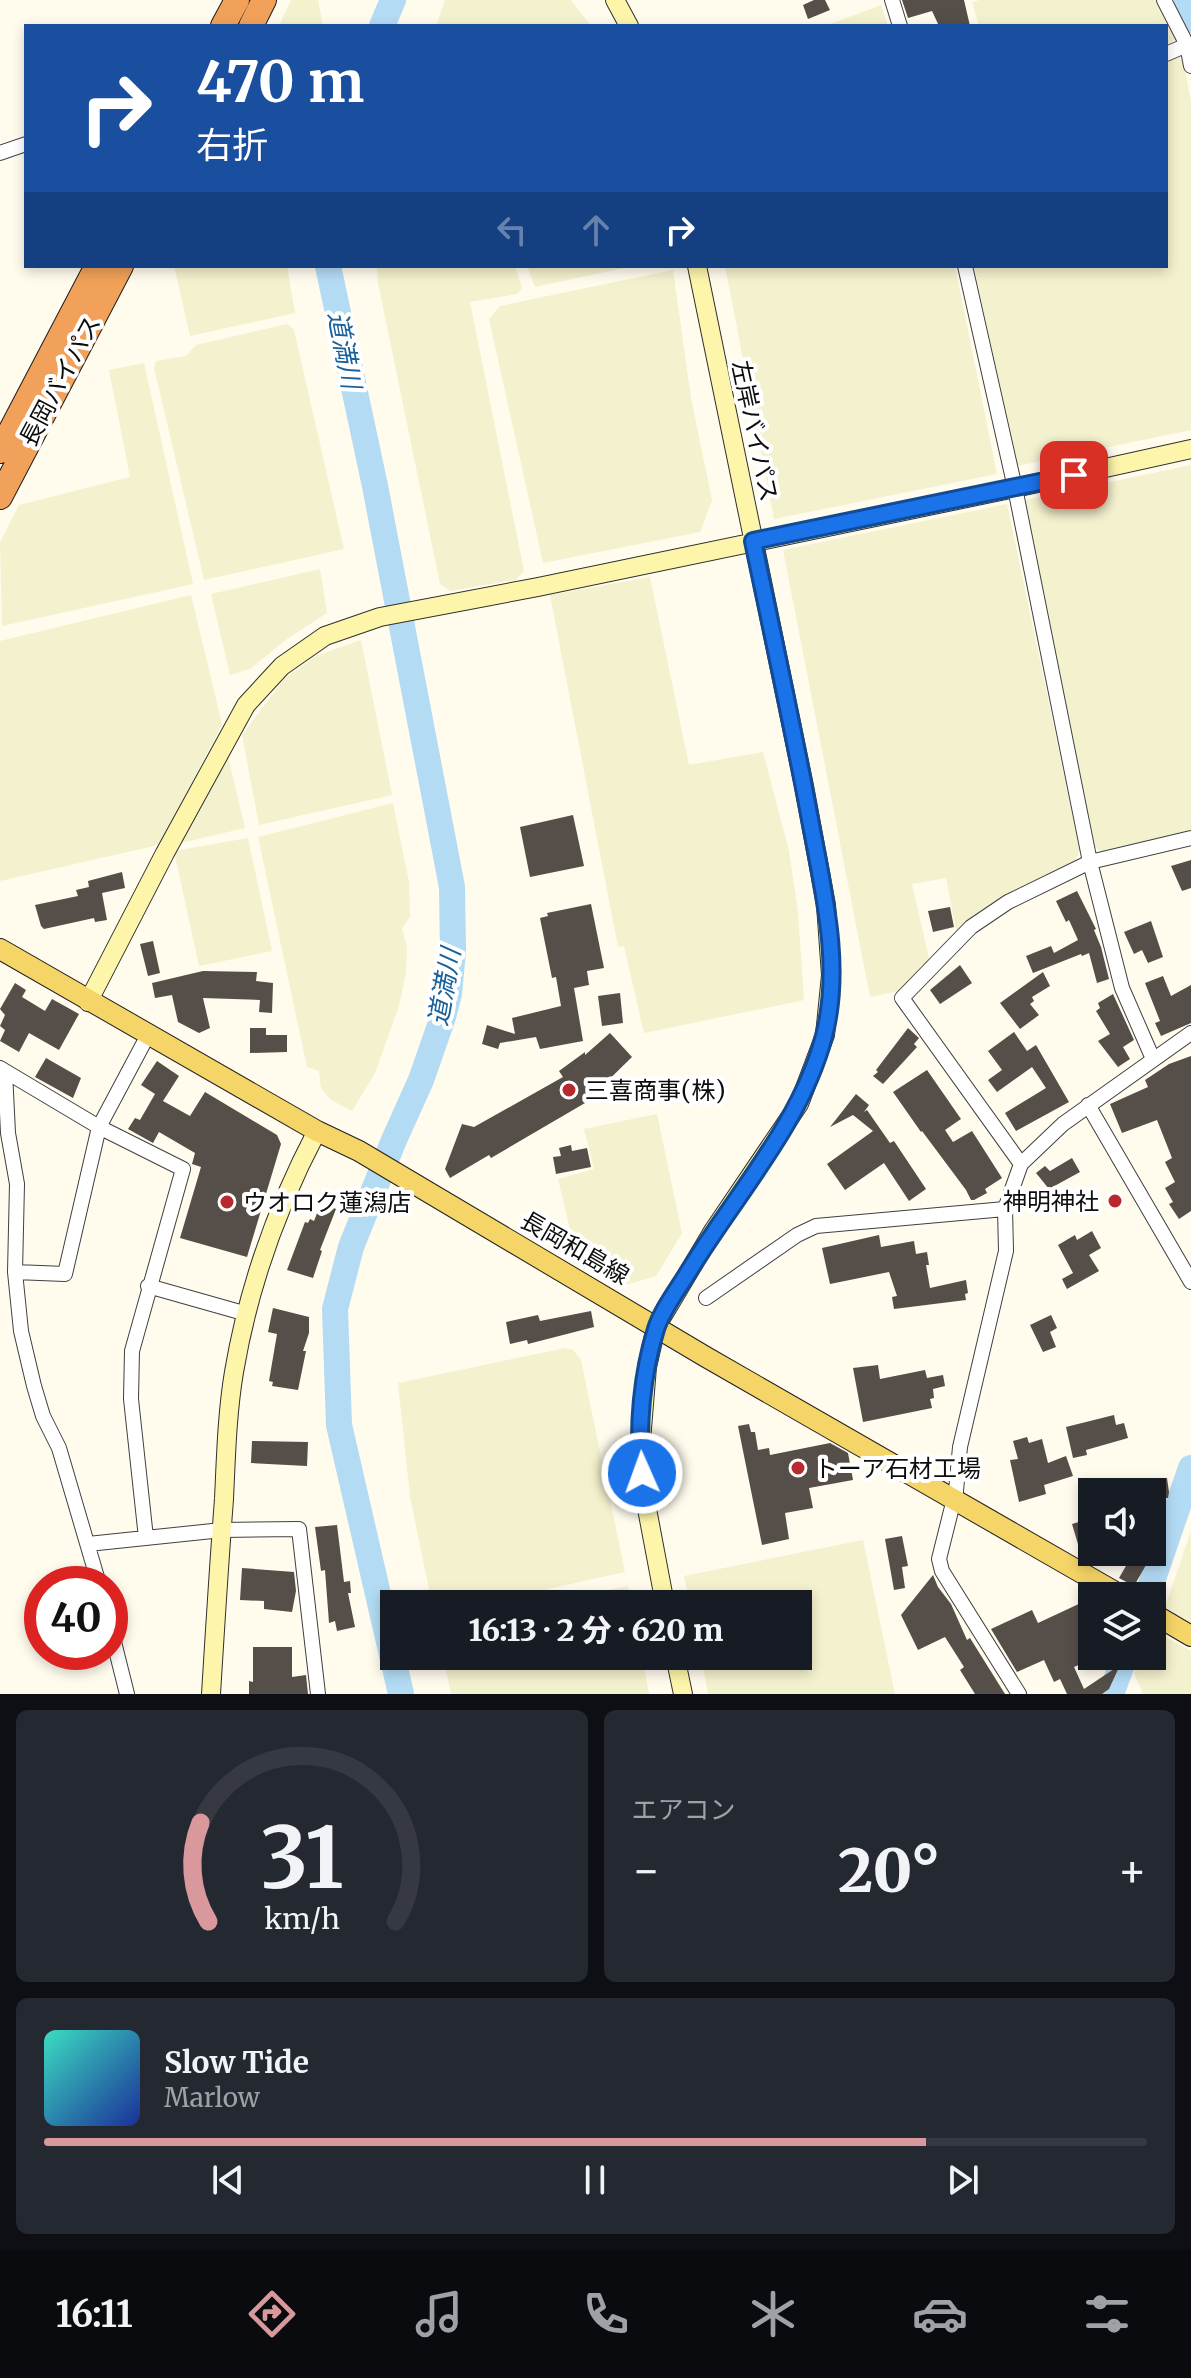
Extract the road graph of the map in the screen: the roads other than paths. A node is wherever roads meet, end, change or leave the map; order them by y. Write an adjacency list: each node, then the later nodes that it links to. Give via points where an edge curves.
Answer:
1 (237, 0): 6 (highway)
2 (264, 0): 7 (highway)
3 (615, 0): 8 (street)
4 (892, 0): 9 (street)
5 (1164, 0): 10 (street)
6 (224, 24)
7 (252, 24)
8 (628, 24)
9 (899, 24)
10 (1187, 45): 11 (street); 12 (street)
11 (1168, 53)
12 (1191, 66)
13 (24, 145): 14 (street)
14 (0, 153)
15 (96, 268): 20 (highway, 長岡バイパス)
16 (120, 268): 22 (highway, 長岡バイパス)
17 (697, 268): 23 (street, 左岸バイパス)
18 (965, 268): 21 (street)
19 (1191, 449): 21 (street)
20 (0, 451)
21 (1015, 488): 23 (street); 25 (street)
22 (0, 497)
23 (753, 541): 27 (street, via 380,617 302,650 246,705); 42 (street, 左岸バイパス, via 826,905 828,1013 799,1104)
24 (1191, 838): 25 (street)
25 (1090, 862): 30 (street, via 1122,988); 35 (street, via 987,914 902,998)
26 (0, 949): 27 (main road, 長岡和島線)
27 (88, 1002): 29 (main road, 長岡和島線)
28 (1191, 1033): 30 (street)
29 (148, 1035): 33 (street); 34 (main road, 長岡和島線)
30 (1153, 1059): 32 (street)
31 (3, 1070): 33 (street); 37 (street, via 17,1184)
32 (1088, 1105): 35 (street); 38 (street)
33 (99, 1127): 37 (street, via 65,1274); 39 (street, via 183,1169)
34 (317, 1131): 41 (street, via 292,1178); 42 (main road, 長岡和島線)
35 (1021, 1164): 36 (street)
36 (1005, 1209): 40 (street, via 816,1226); 43 (street, via 1006,1251 960,1447)
37 (15, 1272): 46 (street, via 34,1386)
38 (1191, 1282)
39 (148, 1286): 41 (street); 45 (street, via 132,1351 131,1399)
40 (706, 1298)
41 (247, 1314): 44 (street, via 234,1372)
42 (656, 1327): 43 (main road, 長岡和島線); 49 (street, 左岸バイパス, via 640,1453)
43 (954, 1498): 48 (main road, 長岡和島線); 58 (street, via 939,1559 942,1571)
44 (222, 1530): 45 (street); 55 (street); 56 (street, via 299,1529)
45 (146, 1538): 46 (street)
46 (88, 1544): 47 (street)
47 (94, 1566)
48 (1098, 1582)
49 (662, 1590)
50 (1166, 1621): 51 (main road)
51 (1191, 1636)
52 (121, 1670): 54 (street)
53 (678, 1670): 57 (street)
54 (127, 1694)
55 (211, 1694)
56 (318, 1694)
57 (683, 1694)
58 (1019, 1694)

